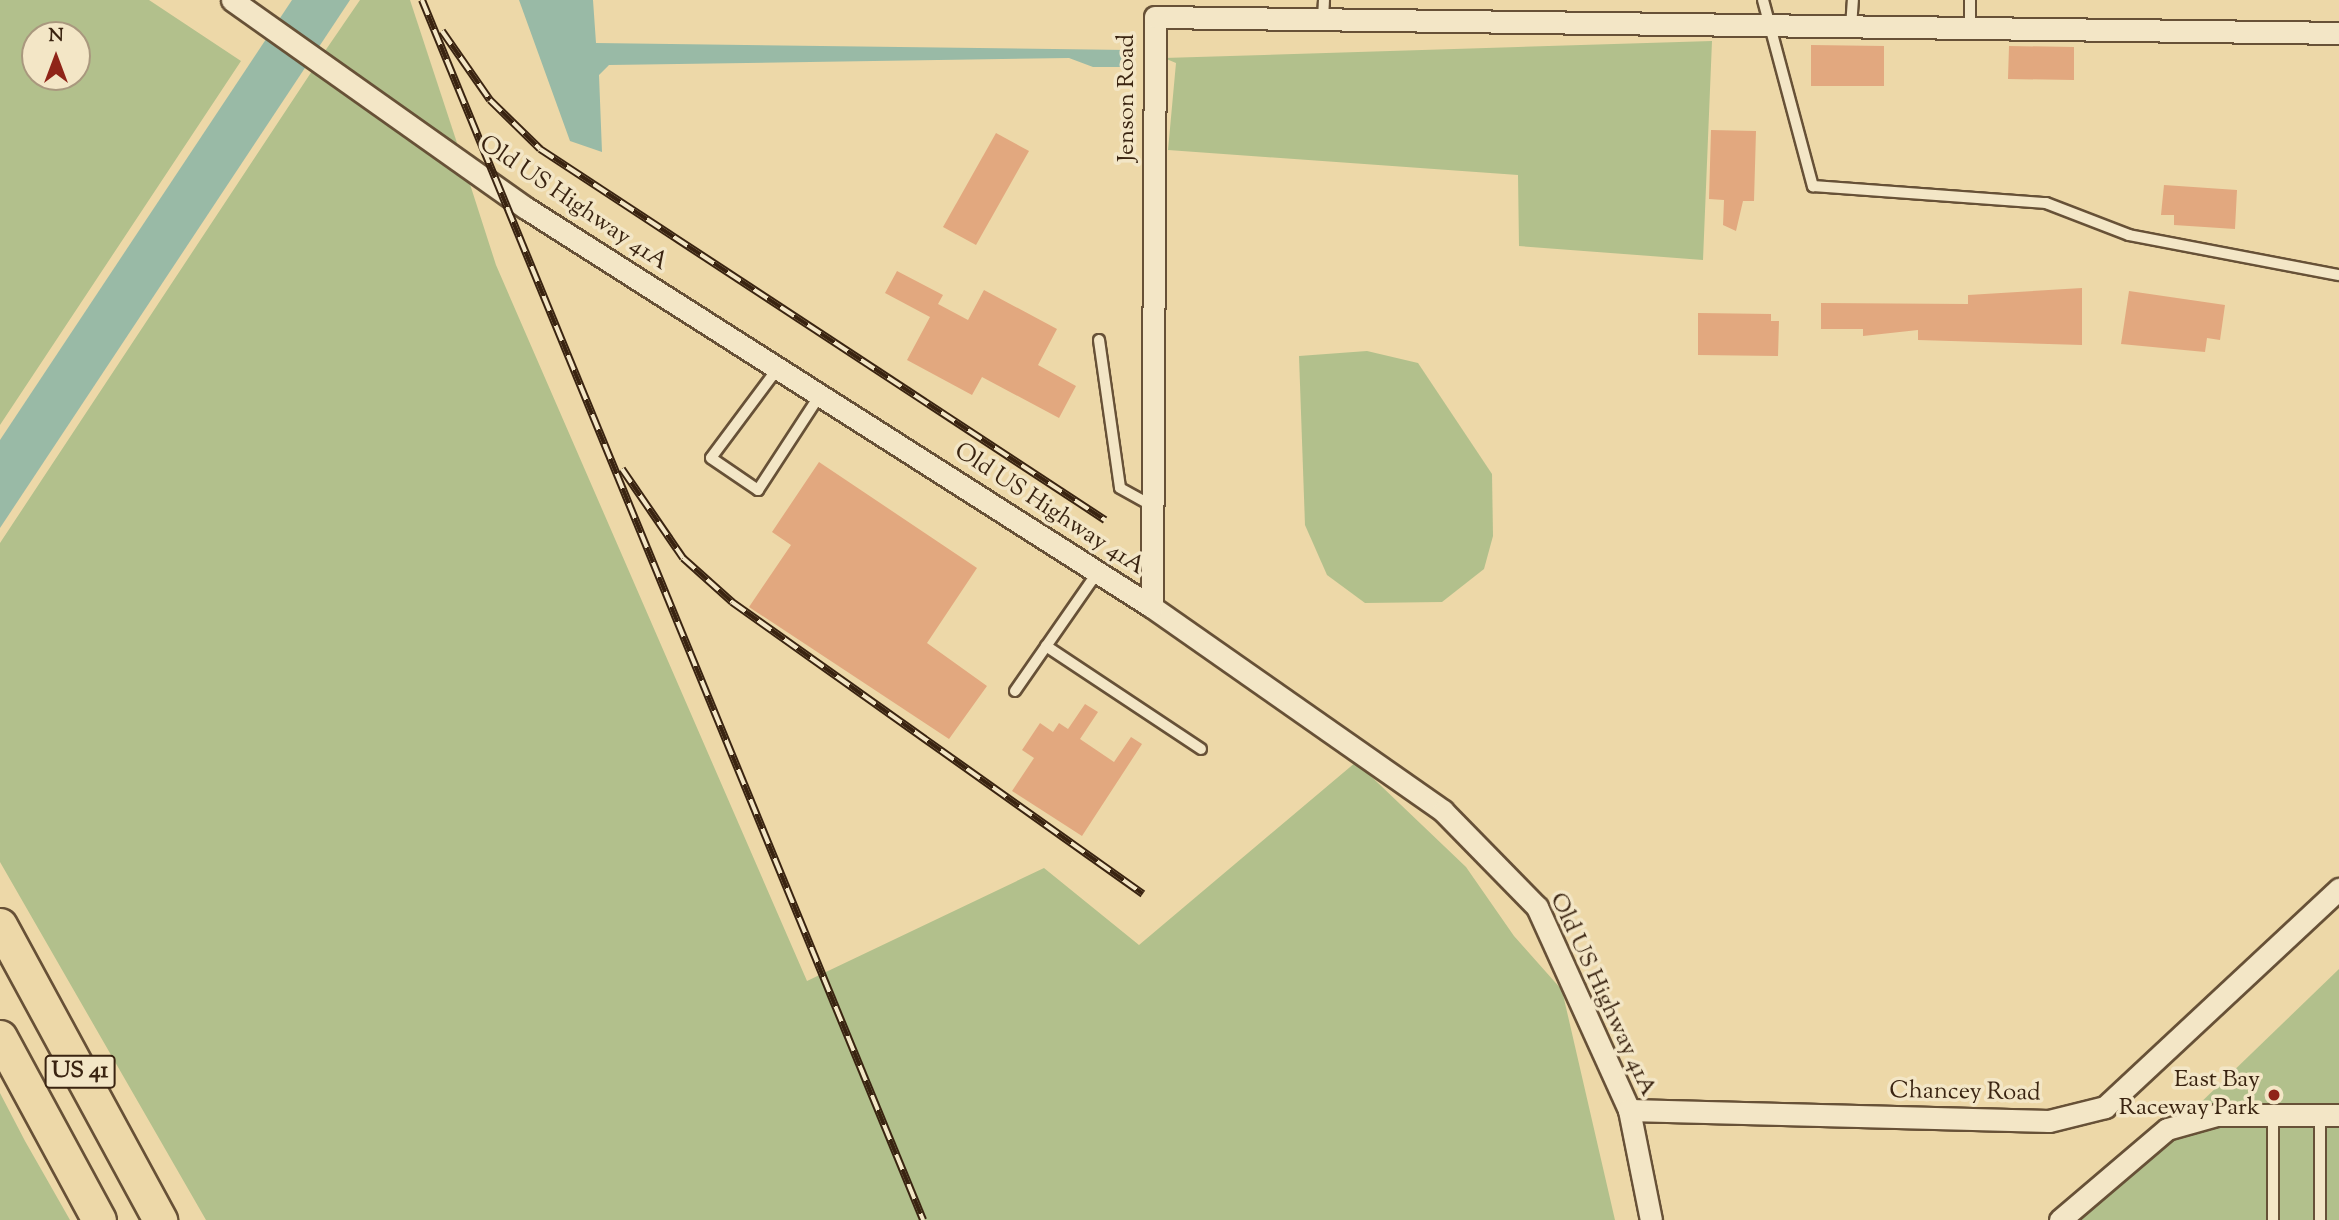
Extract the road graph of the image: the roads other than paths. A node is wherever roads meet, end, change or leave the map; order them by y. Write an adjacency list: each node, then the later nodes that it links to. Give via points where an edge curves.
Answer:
1 (232, 0): 12 (street, Old US Highway 41A, via 526,208)
2 (1763, 0): 6 (lane)
3 (1853, 0): 7 (lane)
4 (1970, 0): 8 (lane)
5 (1324, 10): 6 (street, Jenson Road); 14 (street, Jenson Road, via 1155,17)
6 (1773, 26): 7 (street, Jenson Road); 10 (lane, via 1813,186 2046,203 2129,235)
7 (1851, 27): 8 (street, Jenson Road)
8 (1970, 28): 9 (street, Jenson Road)
9 (2339, 33)
10 (2339, 275)
11 (1099, 340): 14 (lane, via 1120,488)
12 (778, 369): 13 (street, Old US Highway 41A); 13 (lane, via 711,458 758,490)
13 (820, 395): 15 (street, Old US Highway 41A)
14 (1153, 506): 16 (street, Jenson Road)
15 (1097, 573): 16 (street, Old US Highway 41A); 17 (lane)
16 (1152, 607): 23 (street, Old US Highway 41A, via 1443,811 1537,907)
17 (1046, 646): 18 (lane); 19 (lane)
18 (1015, 691)
19 (1201, 749)
20 (2339, 889): 23 (street, Chancey Road, via 2105,1107 2049,1121)
21 (0, 925): 27 (main road, US 41)
22 (0, 1037): 26 (main road, US 41)
23 (1629, 1110): 28 (street, Old US Highway 41A)
24 (2273, 1115): 25 (street); 29 (street, via 2216,1115 2167,1129); 30 (lane)
25 (2329, 1115): 31 (lane)
26 (99, 1220)
27 (160, 1220)
28 (1651, 1220)
29 (2060, 1220)
30 (2273, 1220)
31 (2320, 1220)

